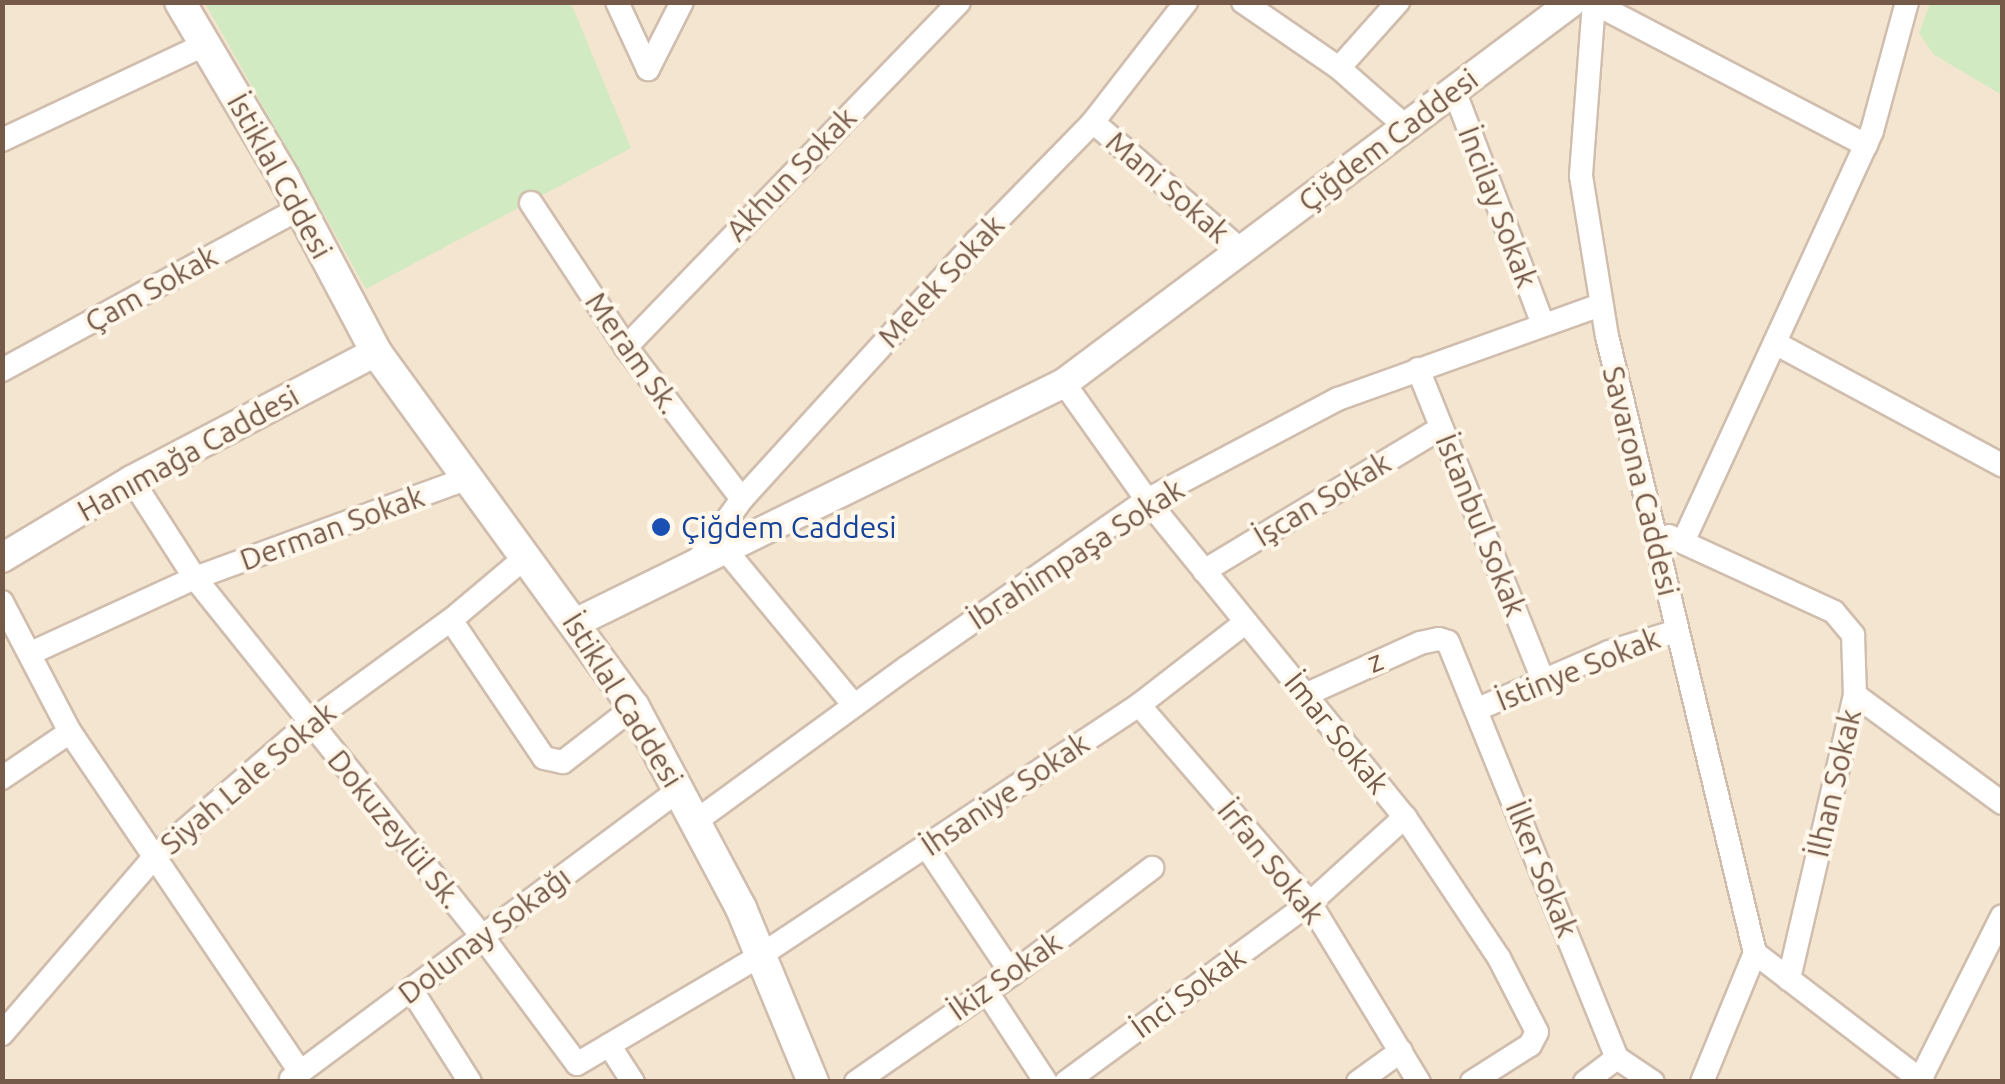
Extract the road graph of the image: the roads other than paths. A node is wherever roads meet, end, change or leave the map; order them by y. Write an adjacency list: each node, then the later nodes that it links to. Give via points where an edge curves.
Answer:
1 (180, 2): 11 (main road, İstiklal Cddesi)
2 (616, 2): 3 (street, via 648,69)
3 (682, 2)
4 (959, 2): 24 (street, Akhun Sokak)
5 (1186, 2): 14 (street, Melek Sokak)
6 (1242, 2): 12 (street)
7 (1398, 2): 12 (street)
8 (1572, 2): 13 (street, Çiğdem Caddesi)
9 (1908, 2): 17 (street)
10 (1594, 3): 17 (street); 21 (street, Savarona Caddesi, via 1581,176)
11 (206, 44): 16 (street); 19 (main road, İstiklal Cddesi)
12 (1339, 68): 15 (street)
13 (1454, 90): 15 (street, Çiğdem Caddesi); 22 (street, İncilay Sokak)
14 (1093, 122): 20 (street, Mani Sokak); 33 (street, Melek Sokak)
15 (1405, 126): 20 (street, Çiğdem Caddesi)
16 (2, 140)
17 (1866, 145): 23 (street)
18 (531, 203): 24 (street, Meram Sk.)
19 (300, 208): 25 (main road, İstiklal Cddesi); 27 (street, Çam Sokak)
20 (1242, 252): 28 (street, Çiğdem Caddesi)
21 (1602, 305): 22 (street, İbrahimpaşa Sokak); 35 (street, Savarona Caddesi)
22 (1543, 324): 26 (street, İbrahimpaşa Sokak)
23 (1775, 342): 30 (street); 36 (street)
24 (626, 347): 33 (street, Meram Sk.)
25 (376, 352): 31 (main road, İstiklal Caddesi); 32 (street, Hanımağa Caddesi)
26 (1418, 369): 29 (street, İstanbul Sokak); 34 (street, İbrahimpaşa Sokak, via 1338,399)
27 (2, 370)
28 (1064, 383): 34 (street, İmar Sokak); 37 (street, Çiğdem Caddesi)
29 (1441, 428): 41 (street, İşcan Sokak); 50 (street, İstanbul Sokak)
30 (2002, 465)
31 (468, 478): 38 (main road, İstiklal Caddesi); 42 (street, Derman Sokak)
32 (132, 480): 39 (street, Hanımağa Caddesi); 42 (street, Dokuzeylül Sk.)
33 (742, 499): 40 (street, Melek Sokak)
34 (1146, 500): 41 (street, İmar Sokak); 53 (street, İbrahimpaşa Sokak)
35 (1653, 528): 36 (street, İlhan Sokak); 47 (street, Savarona Caddesi)
36 (1683, 542): 52 (street, İlhan Sokak, via 1834,612 1853,635)
37 (724, 548): 40 (street, Çiğdem Caddesi); 53 (street)
38 (527, 556): 44 (street, Siyah Lale Sokak); 46 (main road, İstiklal Caddesi)
39 (2, 558)
40 (698, 560): 46 (street, Çiğdem Caddesi)
41 (1204, 571): 45 (street, İmar Sokak)
42 (195, 578): 49 (street, Derman Sokak); 57 (street, Dokuzeylül Sk.)
43 (2, 602): 49 (street)
44 (451, 620): 55 (street, via 544,758 564,762); 57 (street, Siyah Lale Sokak)
45 (1246, 622): 51 (street, İmar Sokak); 54 (street, İhsaniye Sokak)
46 (575, 623): 55 (main road, İstiklal Caddesi)
47 (1678, 630): 50 (street, İstinye Sokak); 70 (street, Savarona Caddesi)
48 (1448, 642): 51 (street, z, via 1420,643); 56 (street, İlker Sokak)
49 (30, 653): 58 (street)
50 (1544, 682): 56 (street, İstinye Sokak)
51 (1305, 695): 62 (street, İmar Sokak)
52 (1855, 695): 61 (street); 73 (street, İlhan Sokak)
53 (854, 705): 63 (street, İbrahimpaşa Sokak)
54 (1139, 705): 64 (street, İhsaniye Sokak); 67 (street, İrfan Sokak)
55 (634, 707): 60 (main road, İstiklal Caddesi)
56 (1478, 709): 79 (street, İlker Sokak)
57 (309, 723): 65 (street, Siyah Lale Sokak); 69 (street, Dokuzeylül Sk.)
58 (70, 732): 59 (street); 65 (street)
59 (2, 778)
60 (680, 789): 63 (main road, İstiklal Caddesi); 69 (street, Dolunay Sokağı)
61 (2002, 803)
62 (1405, 817): 67 (street, İnci Sokak); 90 (street, İmar Sokak, via 1499,958 1537,1032 1530,1044)
63 (696, 822): 71 (main road, İstiklal Caddesi, via 741,908)
64 (926, 846): 71 (street, İhsaniye Sokak); 72 (street)
65 (155, 856): 76 (street, Siyah Lale Sokak); 80 (street)
66 (1152, 868): 72 (street, İkiz Sokak)
67 (1310, 903): 78 (street, İrfan Sokak); 87 (street, İnci Sokak)
68 (2002, 916): 81 (street)
69 (482, 936): 74 (street, Dolunay Sokağı); 77 (street, Dokuzeylül Sk., via 577,1064)
70 (1755, 953): 73 (street); 93 (street)
71 (758, 957): 77 (street, İhsaniye Sokak); 84 (main road, İstiklal Caddesi)
72 (1012, 974): 75 (street, İkiz Sokak)
73 (1789, 978): 81 (street)
74 (411, 989): 80 (street, Dolunay Sokağı); 82 (street)
75 (987, 992): 85 (street, İkiz Sokak); 86 (street)
76 (2, 1034)
77 (609, 1045): 83 (street)
78 (1401, 1051): 88 (street); 89 (street, İrfan Sokak)
79 (1617, 1058): 91 (street); 92 (street)
80 (294, 1076)
81 (1922, 1080)
82 (470, 1082)
83 (633, 1082)
84 (813, 1082)
85 (856, 1082)
86 (1046, 1082)
87 (1066, 1082)
88 (1358, 1082)
89 (1419, 1082)
90 (1472, 1082)
91 (1584, 1082)
92 (1653, 1082)
93 (1702, 1082)

